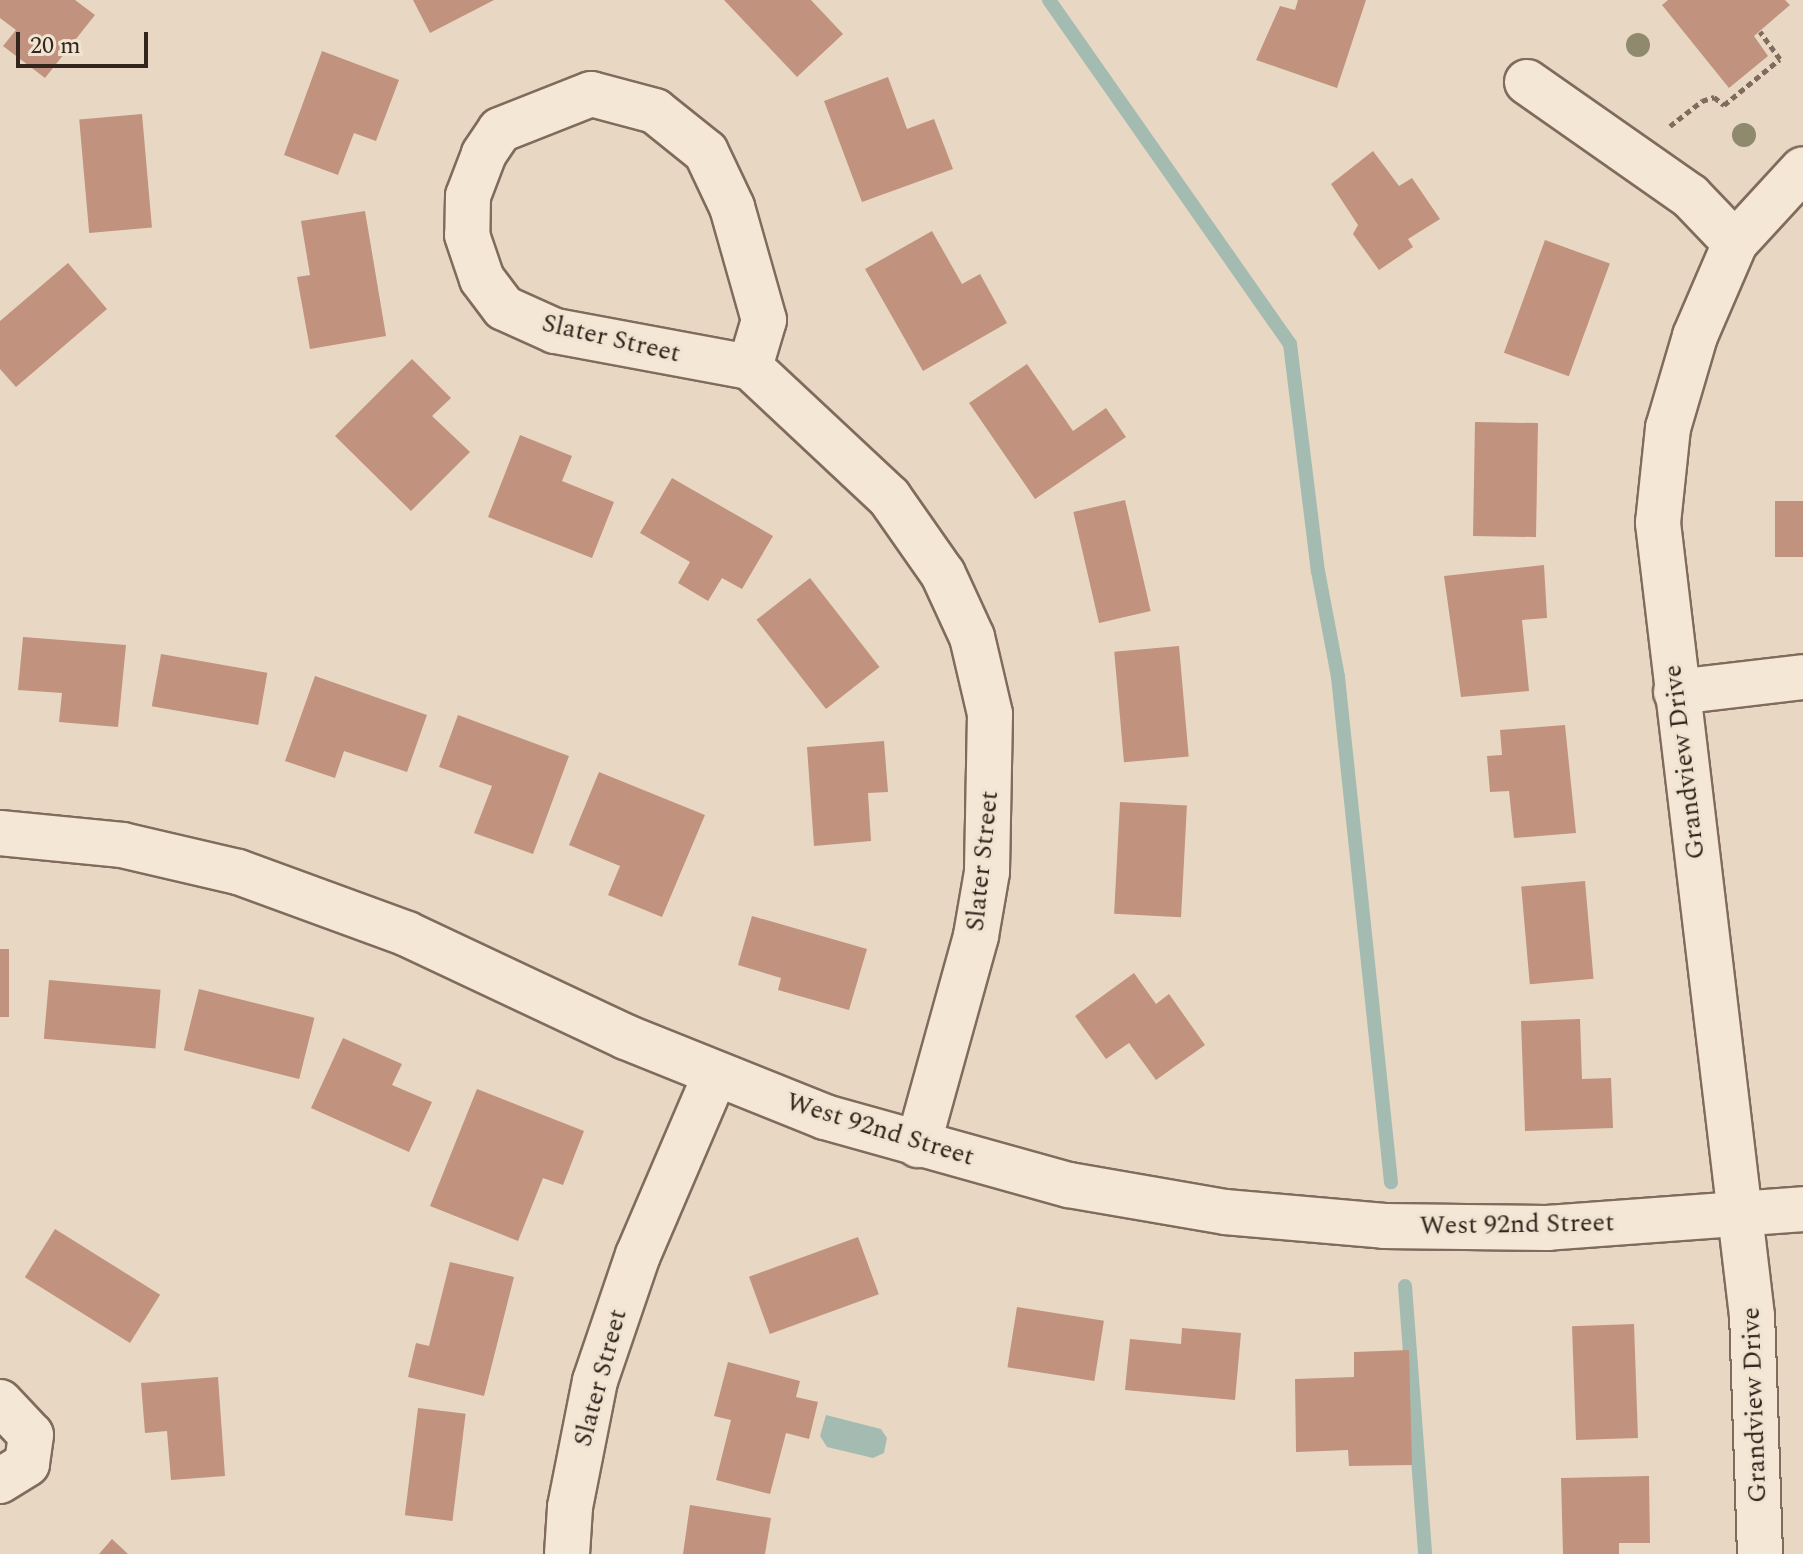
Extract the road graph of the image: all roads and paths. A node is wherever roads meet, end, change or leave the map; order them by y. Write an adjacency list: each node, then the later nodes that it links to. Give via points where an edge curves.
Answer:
1 (1760, 31): 3 (path, via 1780,59 1724,105 1714,97 1702,101)
2 (1527, 82): 5 (street, via 1690,196)
3 (1670, 126)
4 (1803, 169): 5 (street)
5 (1735, 243): 8 (street, Grandview Drive, via 1679,381 1661,475 1658,523)
6 (750, 367): 6 (street, Slater Street, via 555,331 504,308 482,279 467,235 468,196 500,130 591,94 655,111 706,152 732,207 764,320); 11 (street, Slater Street, via 889,497 943,574 972,637 990,714 987,872 976,936)
7 (1803, 677): 8 (street)
8 (1676, 692): 13 (street, Grandview Drive)
9 (0, 833): 10 (street, West 92nd Street, via 122,845 238,872 407,934)
10 (715, 1075): 11 (street, West 92nd Street); 16 (street, Slater Street, via 638,1255 595,1381 570,1507)
11 (918, 1145): 13 (street, West 92nd Street, via 1069,1185 1384,1226 1547,1228)
12 (1803, 1209): 13 (street, West 92nd Street)
13 (1742, 1215): 17 (street, Grandview Drive, via 1758,1405)
14 (0, 1402): 15 (street, via 31,1435 27,1464)
15 (0, 1481)
16 (567, 1554)
17 (1760, 1554)

